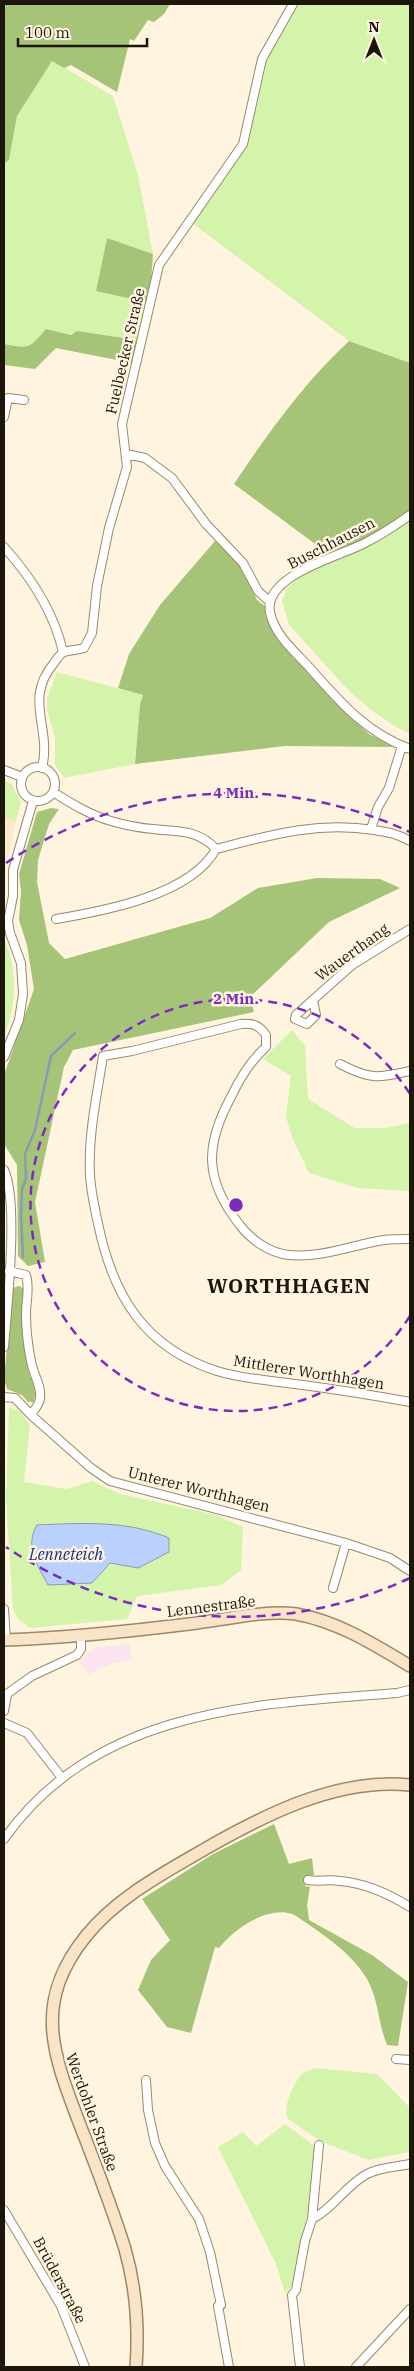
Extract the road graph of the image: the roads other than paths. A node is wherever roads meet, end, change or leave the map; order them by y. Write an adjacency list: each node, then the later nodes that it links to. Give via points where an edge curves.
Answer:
1 (293, 4): 4 (street, Fuelbecker Straße, via 262,59 242,144 159,265 122,424)
2 (24, 400): 3 (street, via 8,398)
3 (4, 417)
4 (126, 454): 7 (street, via 145,458 172,478); 8 (street, Fuelbecker Straße, via 127,467 96,586 91,638 84,648)
5 (410, 515): 7 (street, Buschhausen, via 365,543 297,572 277,590)
6 (4, 547): 8 (street, via 24,569 41,596)
7 (270, 602): 9 (street, via 271,616 280,636 341,703 368,728)
8 (64, 652): 11 (street, via 44,675 37,696 45,747)
9 (402, 746): 10 (street); 16 (street)
10 (410, 749)
11 (42, 768): 13 (street, via 28,770); 14 (street, via 54,778)
12 (4, 770): 13 (street)
13 (22, 778): 15 (street, via 21,789)
14 (53, 792): 15 (street, via 44,800); 18 (street, via 102,818 138,828 192,833 208,840)
15 (33, 801): 20 (street, via 13,870 13,896)
16 (371, 830): 17 (street, via 393,833); 18 (street, via 303,828)
17 (410, 841)
18 (216, 849): 19 (street, via 210,861 187,878 145,898 122,906)
19 (56, 919)
20 (6, 921): 23 (street, via 21,963 24,994 19,1020)
21 (410, 928): 22 (street, Wauerthang, via 352,965)
22 (313, 1000)
23 (4, 1056)
24 (340, 1064): 25 (street, via 373,1077)
25 (410, 1071)
26 (4, 1170): 28 (street, via 10,1208)
27 (410, 1238): 31 (street, Mittlerer Worthhagen, via 383,1240 315,1254 288,1255 263,1246 233,1217 223,1200 213,1170 212,1141 239,1080 266,1047 266,1035 252,1023 103,1056 94,1112 90,1175 93,1203 118,1289 131,1312 160,1342 216,1371)
28 (10, 1271): 29 (street); 32 (street, via 26,1275 28,1282 28,1344 41,1398)
29 (4, 1347)
30 (4, 1396): 32 (street, Unterer Worthhagen, via 15,1398)
31 (410, 1402)
32 (30, 1415): 33 (street, Unterer Worthhagen, via 91,1468 110,1480)
33 (346, 1543): 34 (street, Unterer Worthhagen, via 390,1558); 35 (street)
34 (410, 1570)
35 (333, 1588)
36 (4, 1609): 38 (street)
37 (81, 1635): 38 (street, Lennestraße); 39 (street, Lennestraße, via 294,1614 344,1629); 41 (street, via 81,1649 77,1655 32,1676)
38 (5, 1640)
39 (410, 1666)
40 (410, 1690): 44 (street, via 271,1703 170,1723 108,1748)
41 (5, 1695): 42 (street)
42 (4, 1711)
43 (4, 1722): 44 (street, via 27,1733)
44 (62, 1778): 46 (street, via 28,1808)
45 (410, 1785): 58 (street, Werdohler Straße, via 371,1785 324,1795 274,1813 208,1847 141,1888 108,1913 78,1947 62,1977 53,2009 54,2047 125,2250 136,2307)
46 (4, 1839)
47 (308, 1880): 48 (street, via 358,1884)
48 (410, 1907)
49 (396, 2059): 50 (street)
50 (410, 2060)
51 (146, 2080): 59 (street, via 148,2110 160,2156 199,2219 210,2252)
52 (318, 2145): 55 (street)
53 (410, 2164): 55 (street, via 367,2174)
54 (4, 2210): 57 (street, Brüderstraße, via 61,2306)
55 (312, 2219): 60 (street, via 304,2241 296,2290 292,2295)
56 (410, 2309): 61 (street)
57 (85, 2367)
58 (136, 2367)
59 (229, 2367)
60 (300, 2367)
61 (356, 2367)

